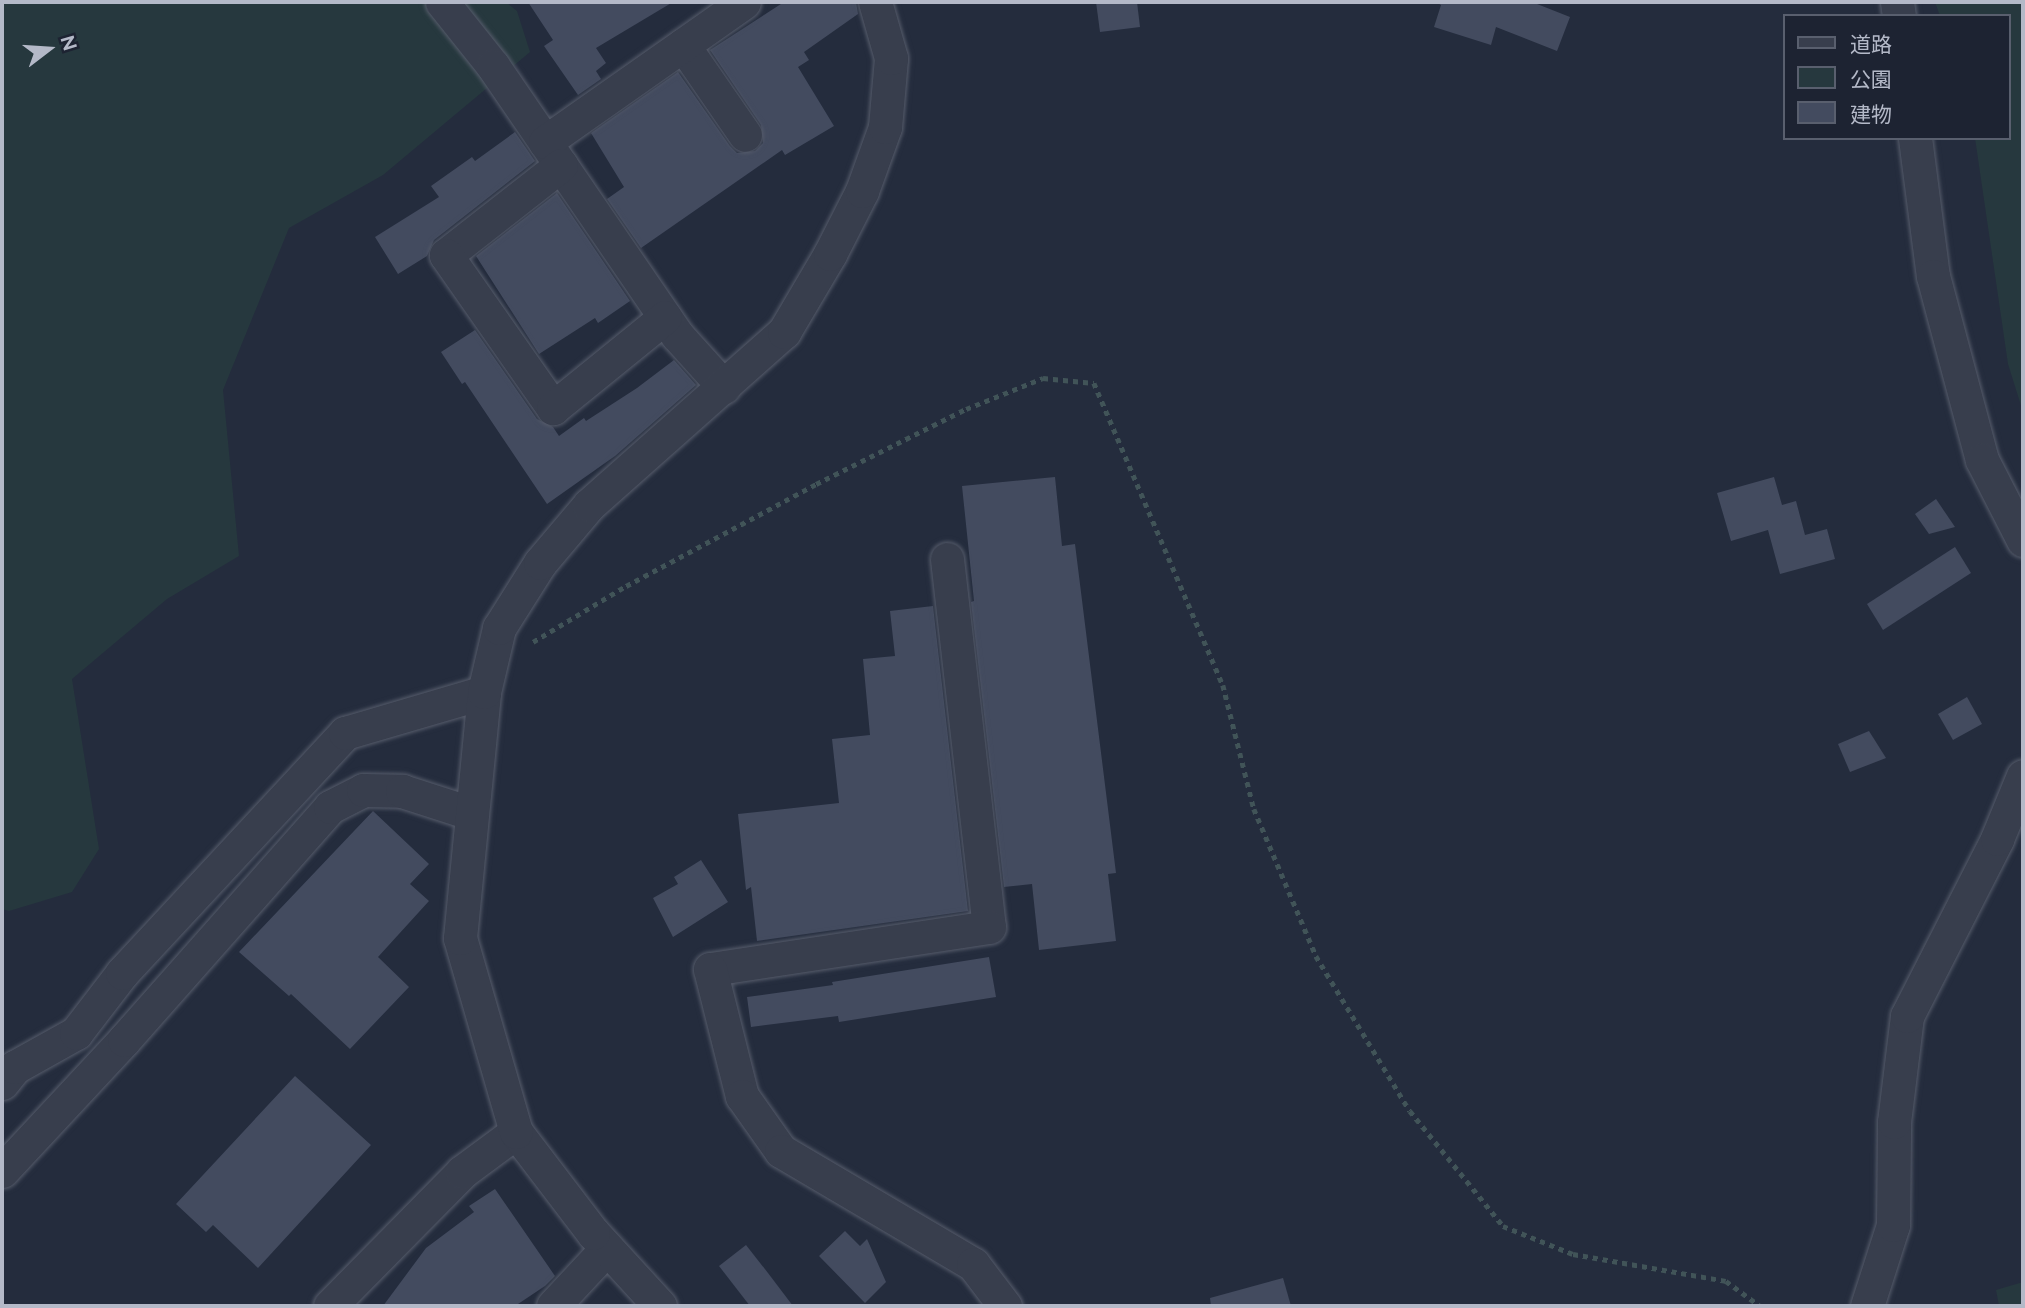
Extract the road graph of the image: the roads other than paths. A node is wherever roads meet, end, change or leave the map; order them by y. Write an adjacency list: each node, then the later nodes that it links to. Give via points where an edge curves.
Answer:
1 (442, 2): 7 (street, via 494,66)
2 (744, 2): 4 (street)
3 (875, 2): 9 (street, via 891,58 890,95 885,127 862,191 784,332)
4 (683, 45): 5 (street); 7 (street)
5 (745, 135)
6 (1915, 140): 10 (street, via 1933,276 1982,460)
7 (553, 153): 8 (street); 8 (street, via 446,255 552,408)
8 (665, 317): 9 (street)
9 (724, 387): 12 (street, via 589,505 540,563 499,628)
10 (2023, 540)
11 (947, 559): 22 (street, via 989,927 710,970 741,1096 781,1151 973,1264)
12 (487, 679): 14 (street); 15 (street, via 345,733 122,973 76,1033 15,1068)
13 (2023, 776): 23 (street, via 1997,839 1907,1016 1894,1122 1893,1225)
14 (470, 813): 16 (street, via 460,938); 17 (street, via 402,791 363,790 330,807)
15 (2, 1083)
16 (516, 1132): 18 (street); 19 (street, via 462,1172)
17 (2, 1171)
18 (607, 1248): 20 (street); 21 (street)
19 (330, 1306)
20 (553, 1306)
21 (660, 1306)
22 (1006, 1306)
23 (1867, 1306)

